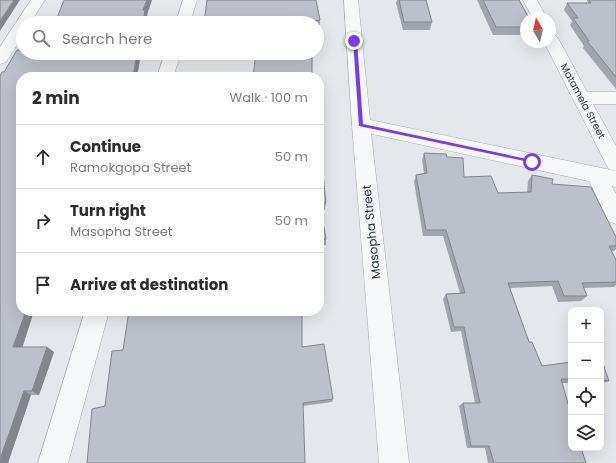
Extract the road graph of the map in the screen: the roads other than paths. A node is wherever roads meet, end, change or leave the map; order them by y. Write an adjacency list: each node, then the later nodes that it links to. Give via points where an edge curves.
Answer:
1 (38, 0): 6 (street)
2 (190, 0): 7 (street)
3 (351, 0): 16 (street, Masopha Street)
4 (530, 0): 5 (street)
5 (537, 12)
6 (28, 16)
7 (185, 16)
8 (16, 31): 9 (street)
9 (5, 43): 11 (street)
10 (555, 48): 14 (street, Matamela Street)
11 (0, 59)
12 (171, 60): 13 (street)
13 (167, 72)
14 (582, 98): 15 (street); 17 (street, Matamela Street)
15 (616, 98)
16 (361, 125): 18 (street); 22 (street, Masopha Street)
17 (616, 164)
18 (607, 177): 19 (street)
19 (616, 215)
20 (96, 316): 21 (street)
21 (53, 463)
22 (394, 463)

